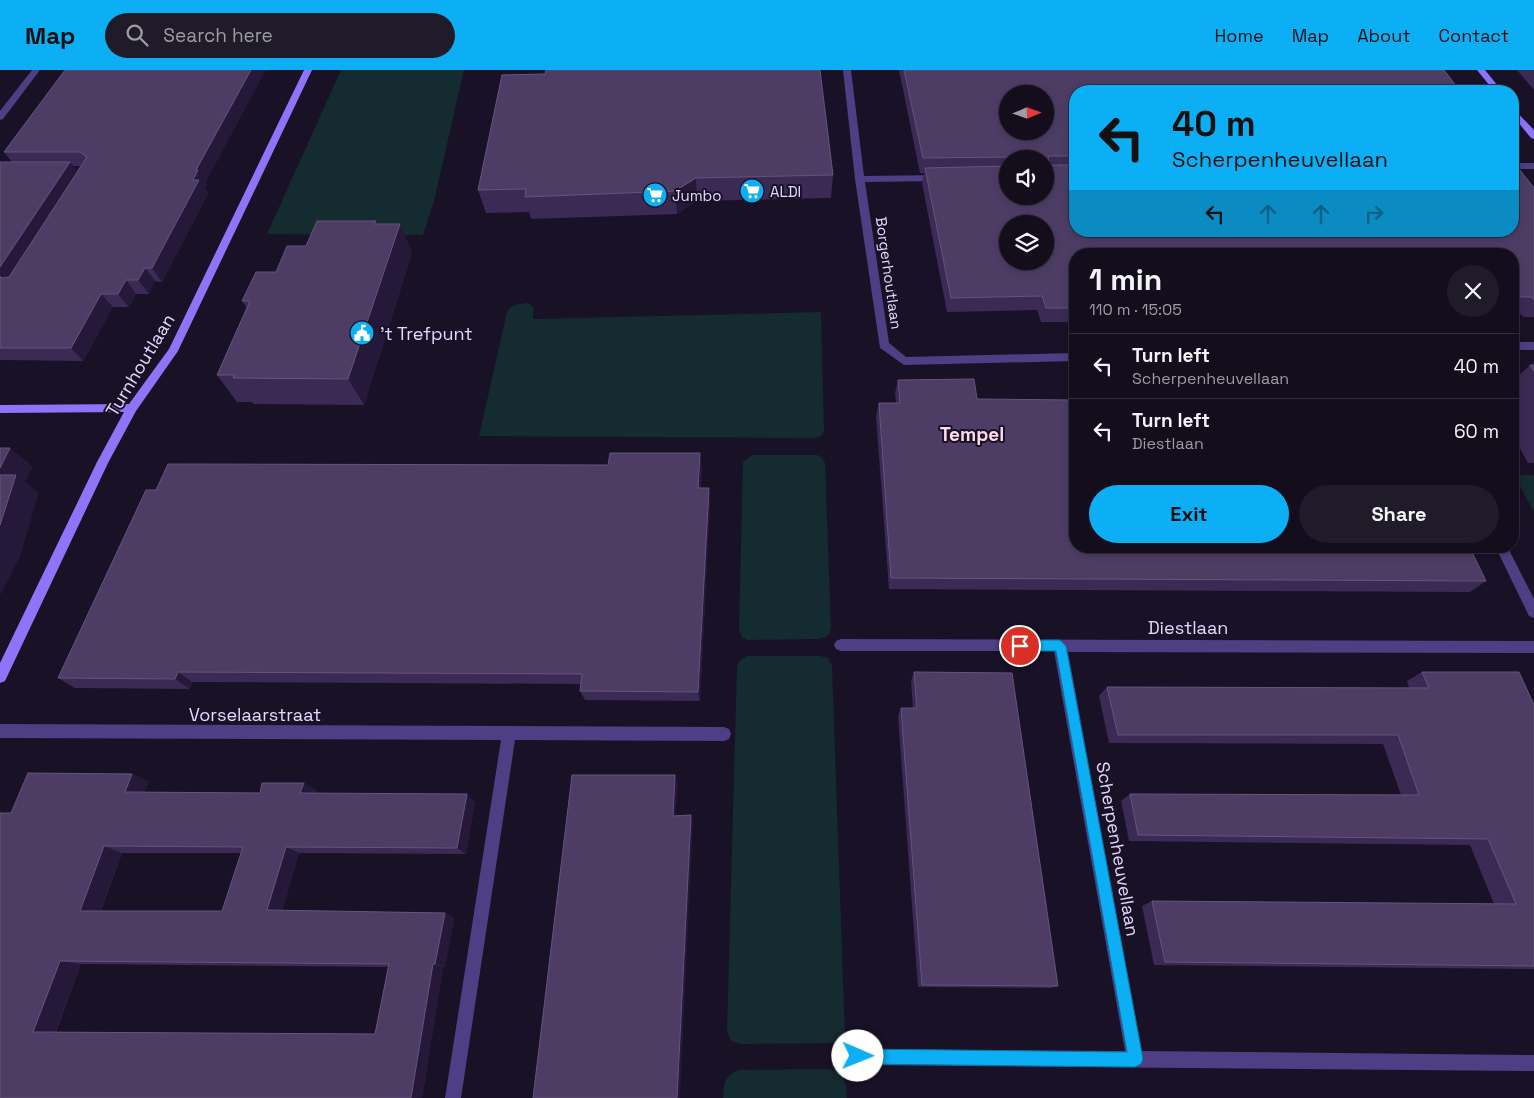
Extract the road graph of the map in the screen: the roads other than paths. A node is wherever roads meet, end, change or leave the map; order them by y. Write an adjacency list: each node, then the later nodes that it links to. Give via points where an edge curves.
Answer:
1 (36, 70): 6 (street)
2 (308, 70): 16 (street, Turnhoutlaan, via 173,351)
3 (847, 70): 12 (street, Borgerhoutlaan)
4 (1481, 70): 5 (street)
5 (1493, 85)
6 (0, 117)
7 (1519, 118): 8 (street)
8 (1534, 136)
9 (1519, 166): 10 (street)
10 (1534, 166)
11 (948, 177): 12 (street)
12 (860, 179): 15 (street, Borgerhoutlaan, via 884,345 904,362)
13 (1519, 346): 14 (street)
14 (1534, 346)
15 (1069, 357)
16 (132, 408): 17 (street); 23 (street, Turnhoutlaan)
17 (0, 409)
18 (1504, 553): 19 (street)
19 (1534, 612)
20 (841, 645): 21 (street, Diestlaan)
21 (1060, 646): 22 (street, Diestlaan); 28 (street, Scherpenheuvellaan)
22 (1534, 647)
23 (0, 677)
24 (0, 731): 25 (street, Vorselaarstraat)
25 (509, 734): 26 (street, Vorselaarstraat); 30 (street)
26 (724, 734)
27 (858, 1056): 28 (street)
28 (1135, 1059): 29 (street)
29 (1534, 1063)
30 (453, 1098)

